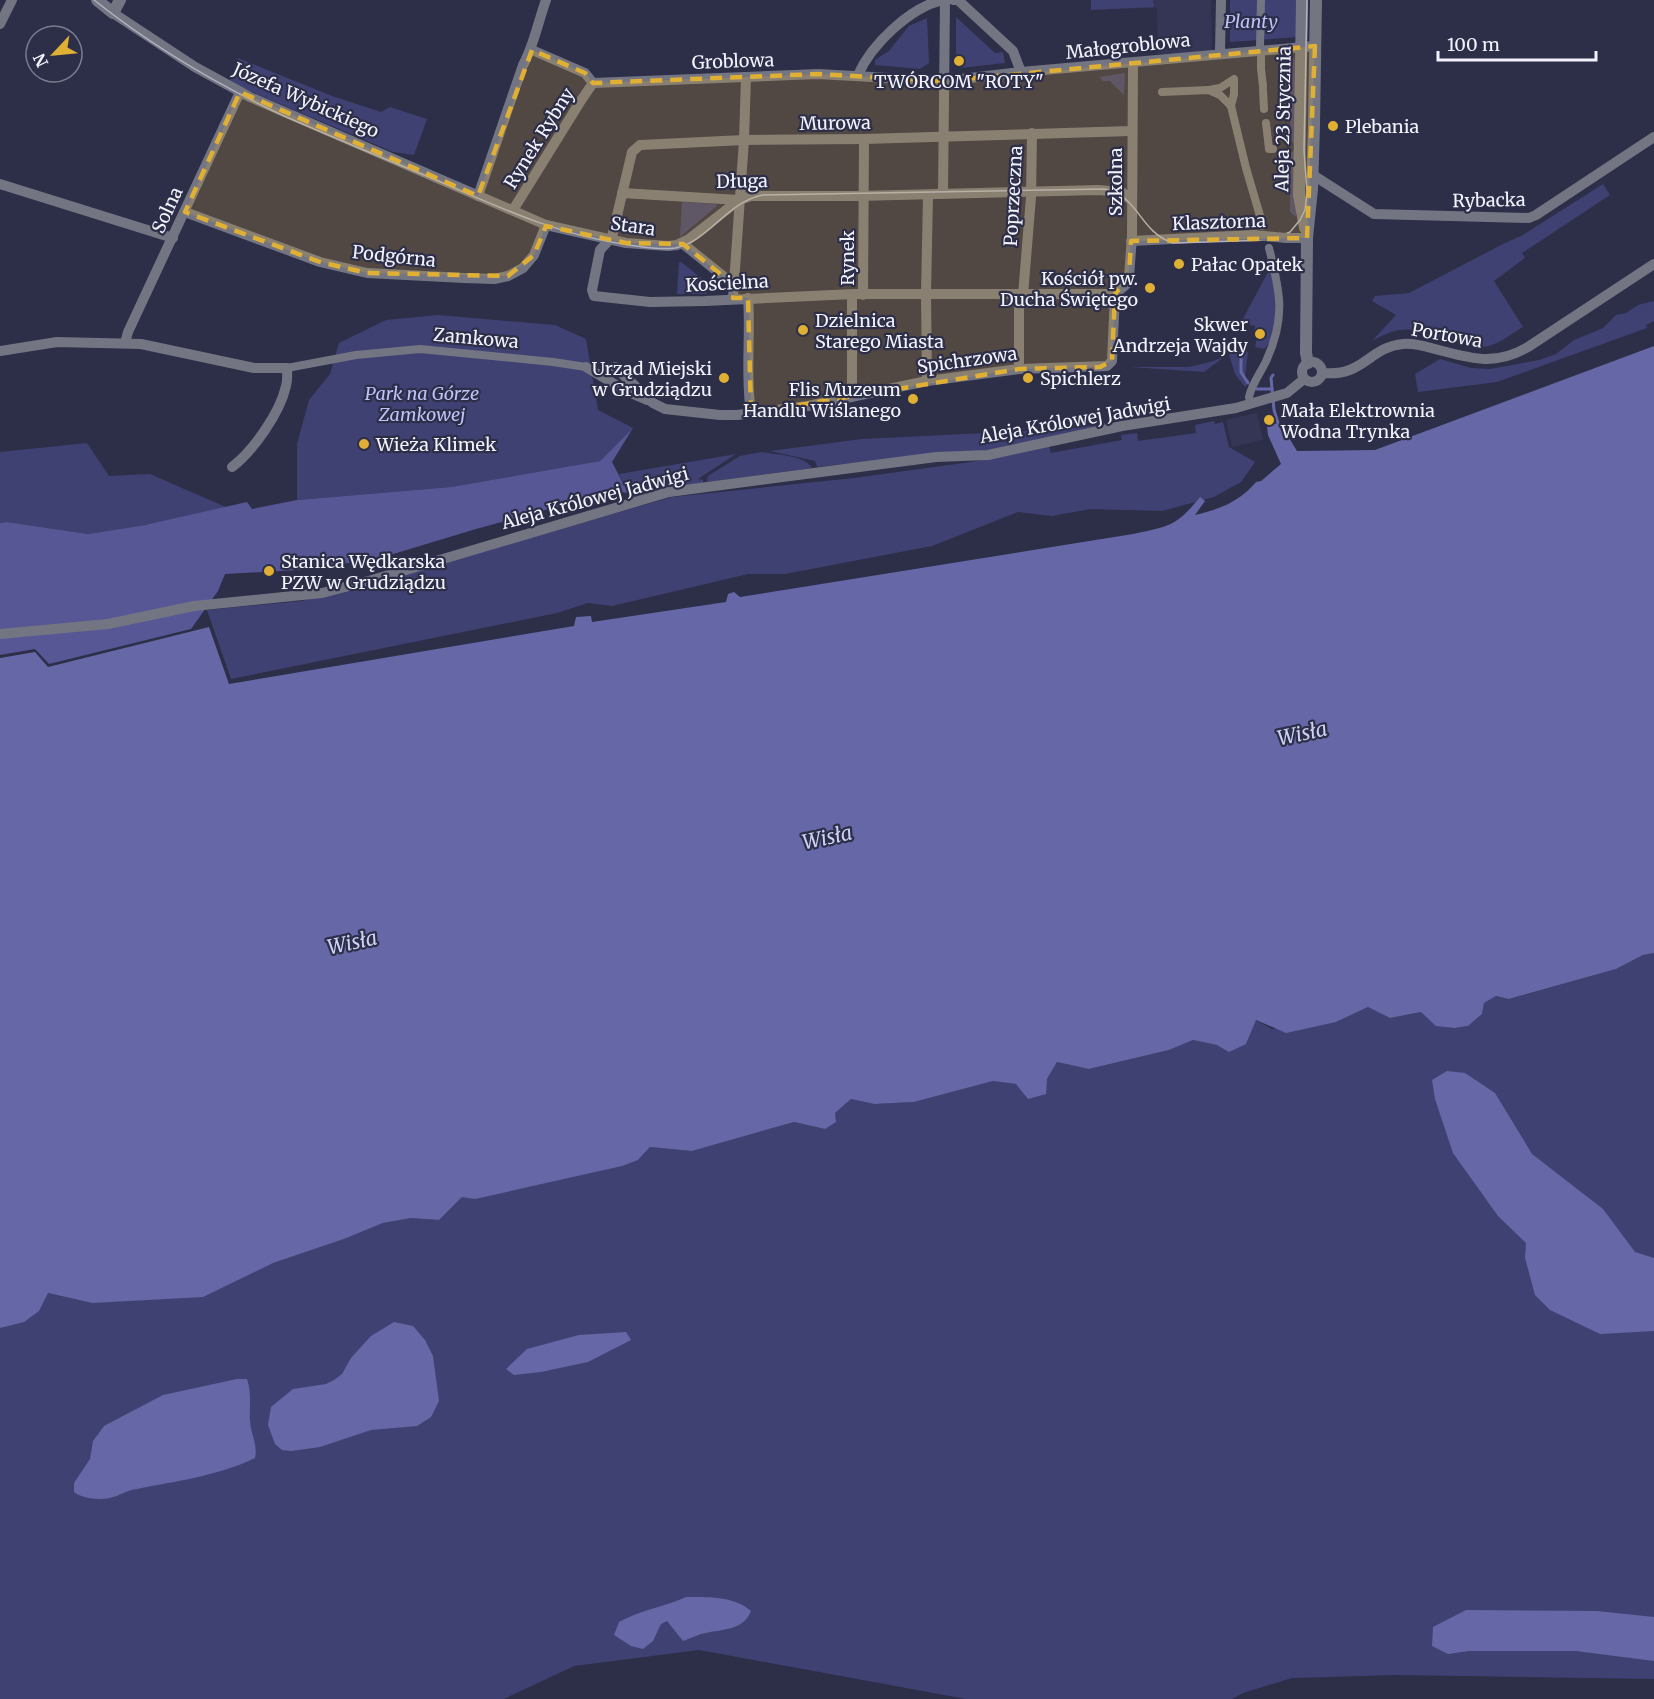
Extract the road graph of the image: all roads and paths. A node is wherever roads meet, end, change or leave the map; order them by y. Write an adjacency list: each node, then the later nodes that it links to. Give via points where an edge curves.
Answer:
1 (12, 0): 12 (street)
2 (97, 0): 11 (street, Józefa Wybickiego)
3 (120, 0): 11 (street)
4 (546, 0): 16 (street)
5 (944, 0): 21 (street, via 933,2 900,22 863,63); 23 (street)
6 (953, 0): 20 (street, via 958,0 1012,51)
7 (1221, 0): 17 (street)
8 (1261, 0): 13 (street)
9 (1302, 0): 14 (street, Aleja 23 Stycznia)
10 (1316, 0): 15 (street, Aleja 23 Stycznia)
11 (113, 13): 26 (street, Józefa Wybickiego)
12 (0, 24)
13 (1260, 46)
14 (1301, 46): 15 (street, Małogroblowa); 17 (street, Małogroblowa); 50 (street, Aleja 23 Stycznia, via 1299,195)
15 (1315, 46): 36 (street, Aleja 23 Stycznia)
16 (532, 50): 24 (street, via 585,73); 41 (street, via 523,65)
17 (1221, 53): 19 (street, Małogroblowa)
18 (1260, 56): 35 (street, via 1269,149)
19 (1133, 63): 20 (street, Małogroblowa); 29 (street, Szkolna)
20 (1021, 72): 23 (street, Małogroblowa)
21 (858, 75): 22 (street, Groblowa); 23 (street, Groblowa)
22 (746, 77): 24 (street, Groblowa); 34 (street)
23 (944, 81): 31 (street)
24 (594, 83): 45 (street, Rynek Rybny)
25 (1209, 90): 27 (street); 28 (street); 28 (street, via 1236,78)
26 (240, 92): 41 (street, Józefa Wybickiego); 46 (street, Solna)
27 (1162, 92)
28 (1231, 106): 48 (street)
29 (1131, 130): 30 (street, Murowa); 44 (street, Szkolna)
30 (1032, 133): 31 (street, Murowa); 38 (street, Poprzeczna)
31 (944, 136): 33 (street, Murowa); 40 (street)
32 (1654, 137): 36 (street, Rybacka, via 1529,218 1374,214)
33 (864, 139): 34 (street, Murowa); 42 (street, Rynek)
34 (744, 140): 39 (street, Murowa, via 640,145 632,152); 43 (street)
35 (1273, 149)
36 (1312, 175): 50 (street, Aleja 23 Stycznia)
37 (0, 184): 49 (street)
38 (1031, 192): 40 (street); 44 (street, via 1114,191 1122,192); 60 (street, Poprzeczna)
39 (622, 193): 43 (street, Długa); 51 (street, Murowa)
40 (936, 195): 42 (street); 57 (street)
41 (478, 196): 45 (street, Józefa Wybickiego)
42 (863, 196): 43 (street, Długa, via 751,196); 59 (street, Rynek)
43 (739, 200): 53 (street); 56 (street)
44 (1132, 201): 52 (street, Szkolna)
45 (513, 210): 47 (street, Stara)
46 (184, 212): 47 (street, Podgórna, via 320,262 367,273 464,279 494,279 523,268 534,255); 49 (street, Solna)
47 (546, 225): 51 (street, Stara)
48 (1263, 226)
49 (172, 238): 64 (street, Solna)
50 (1308, 238): 52 (street, Klasztorna, bridge, via 1254,235); 66 (street, Aleja 23 Stycznia)
51 (609, 239): 53 (street, Stara, via 660,246); 61 (street, Murowa, via 600,250)
52 (1131, 241): 58 (street, Szkolna, via 1127,285)
53 (682, 243): 56 (street)
54 (1269, 248): 75 (street, via 1280,320)
55 (1654, 264): 71 (street, Portowa, via 1510,355 1474,359 1401,344 1390,346 1347,372)
56 (734, 281): 62 (street)
57 (926, 294): 59 (street, Rynek); 60 (street, Rynek); 73 (street)
58 (1115, 294): 60 (street, Rynek); 70 (street, Spichrzowa, via 1110,364)
59 (857, 295): 63 (street, Kościelna); 74 (street)
60 (1023, 295): 70 (street, Poprzeczna, via 1019,309)
61 (594, 296): 62 (street, Kościelna, via 650,302)
62 (733, 298): 63 (street, Kościelna)
63 (748, 298): 77 (street)
64 (125, 343): 65 (street, Zamkowa, via 57,342); 69 (street, Zamkowa, via 254,368)
65 (0, 351)
66 (1308, 363): 71 (street, via 1317,363); 72 (street, via 1302,370)
67 (586, 367): 69 (street, Zamkowa, via 420,349 356,355); 76 (street, Zamkowa)
68 (615, 367): 76 (street, Spichrzowa)
69 (287, 368): 78 (street, via 287,384 274,413 255,444)
70 (1019, 369): 73 (street, Spichrzowa)
71 (1323, 373): 72 (street, via 1317,382)
72 (1304, 379): 75 (street, Aleja Królowej Jadwigi, via 1287,393)
73 (927, 381): 74 (street, Spichrzowa)
74 (852, 398): 77 (street, Spichrzowa)
75 (1255, 399): 79 (street, Aleja Królowej Jadwigi, via 1212,413 1110,429 988,455 936,457 669,492 322,593 194,606 108,624)
76 (653, 403): 77 (street, Spichrzowa, via 679,412)
77 (751, 413)
78 (232, 467)
79 (0, 634)

